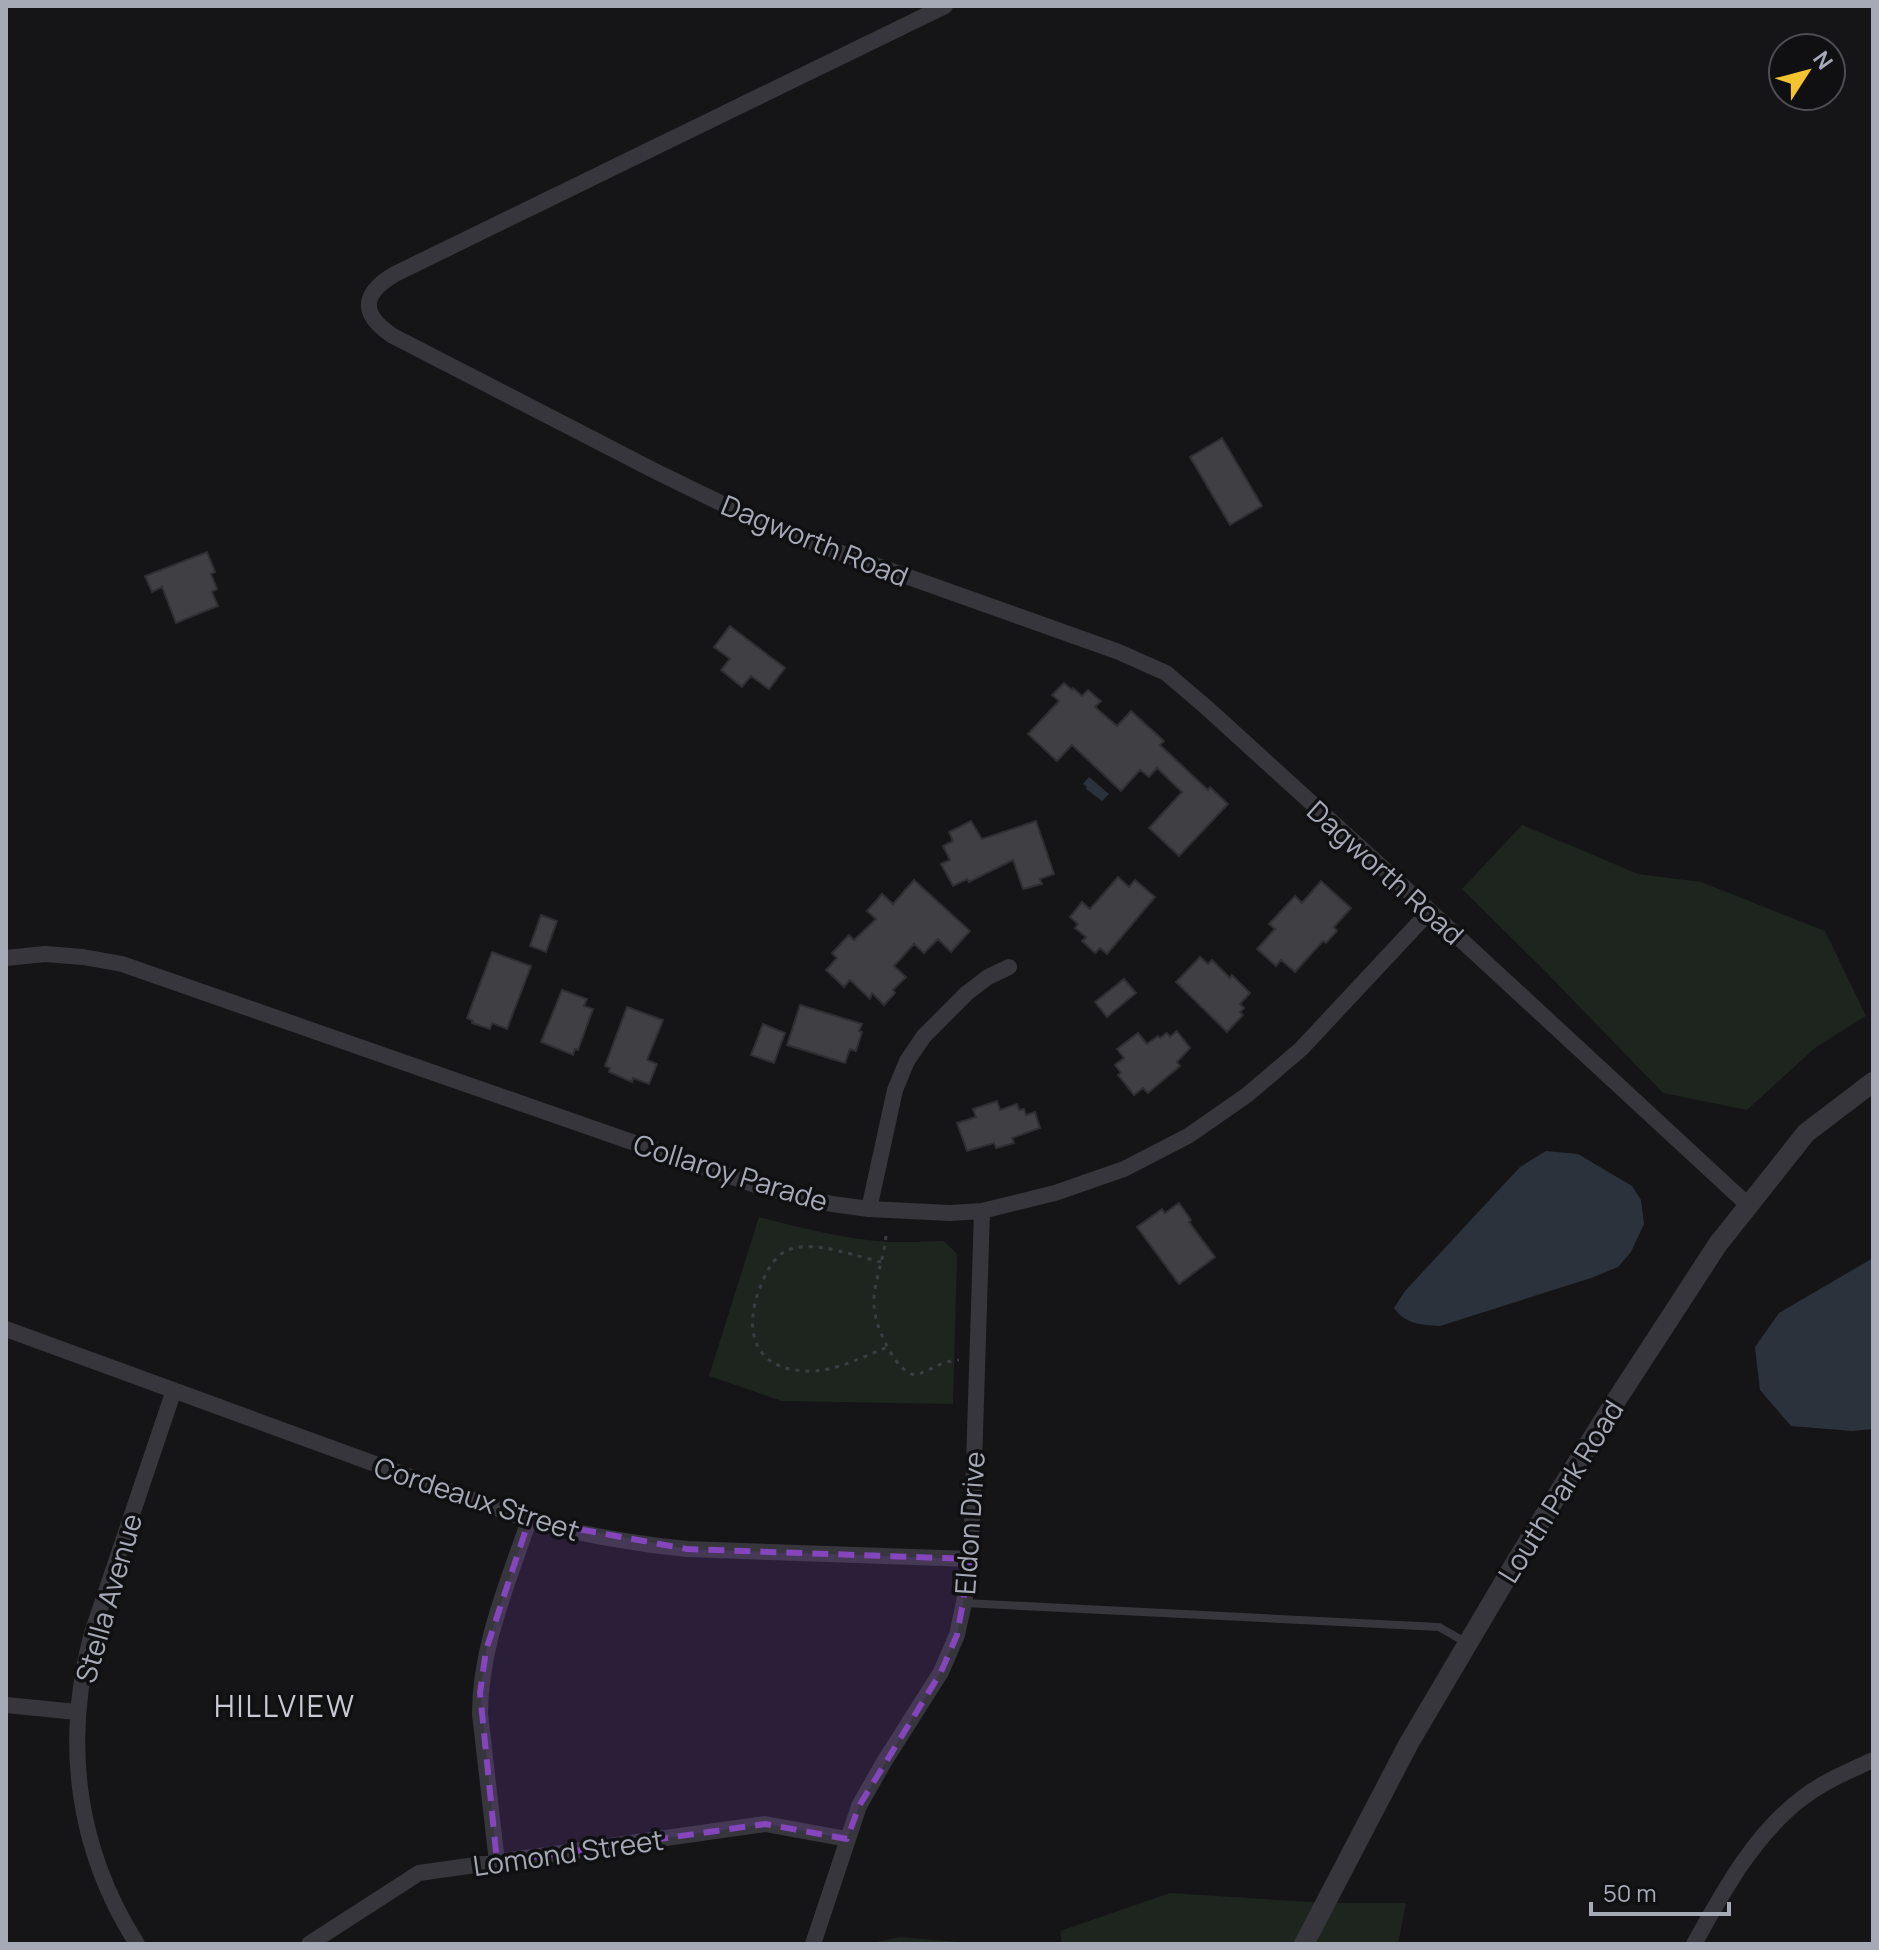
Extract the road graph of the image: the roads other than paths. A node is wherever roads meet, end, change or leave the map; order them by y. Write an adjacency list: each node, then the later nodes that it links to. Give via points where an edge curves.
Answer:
1 (945, 6): 2 (street, Dagworth Road, via 395,274 372,292 369,311 393,336 741,513 1166,673)
2 (1430, 911): 6 (street, Dagworth Road); 8 (street, Collaroy Parade, via 1301,1049 1218,1116 1124,1169)
3 (6, 958): 7 (street, Collaroy Parade, via 45,954 122,964 758,1186)
4 (1009, 967): 7 (street, via 967,993 907,1061 895,1090)
5 (1873, 1082): 6 (street, Louth Park Road, via 1806,1133)
6 (1749, 1206): 14 (street, Louth Park Road, via 1718,1244 1608,1413)
7 (869, 1209): 8 (street, Collaroy Parade)
8 (982, 1211): 12 (street, Eldon Drive)
9 (6, 1329): 10 (street, Cordeaux Street)
10 (174, 1390): 11 (street, Cordeaux Street); 16 (street, Stella Avenue, via 92,1633)
11 (529, 1520): 12 (street, Cordeaux Street, via 613,1540 687,1549); 19 (street, via 486,1650 481,1682)
12 (971, 1559): 13 (street, Eldon Drive)
13 (964, 1603): 14 (lane, via 1439,1627); 18 (street, Eldon Drive, via 941,1672 859,1806)
14 (1468, 1643): 23 (street, Louth Park Road)
15 (6, 1705): 16 (street)
16 (77, 1712): 20 (street, Stella Avenue, via 78,1777 89,1836 109,1894)
17 (1873, 1760): 24 (street, via 1802,1798 1774,1824 1749,1853)
18 (847, 1839): 19 (street, Lomond Street, via 765,1824); 22 (street, Eldon Drive)
19 (497, 1862): 21 (street, Lomond Street, via 419,1873)
20 (137, 1944)
21 (309, 1944)
22 (813, 1944)
23 (1304, 1944)
24 (1694, 1944)

